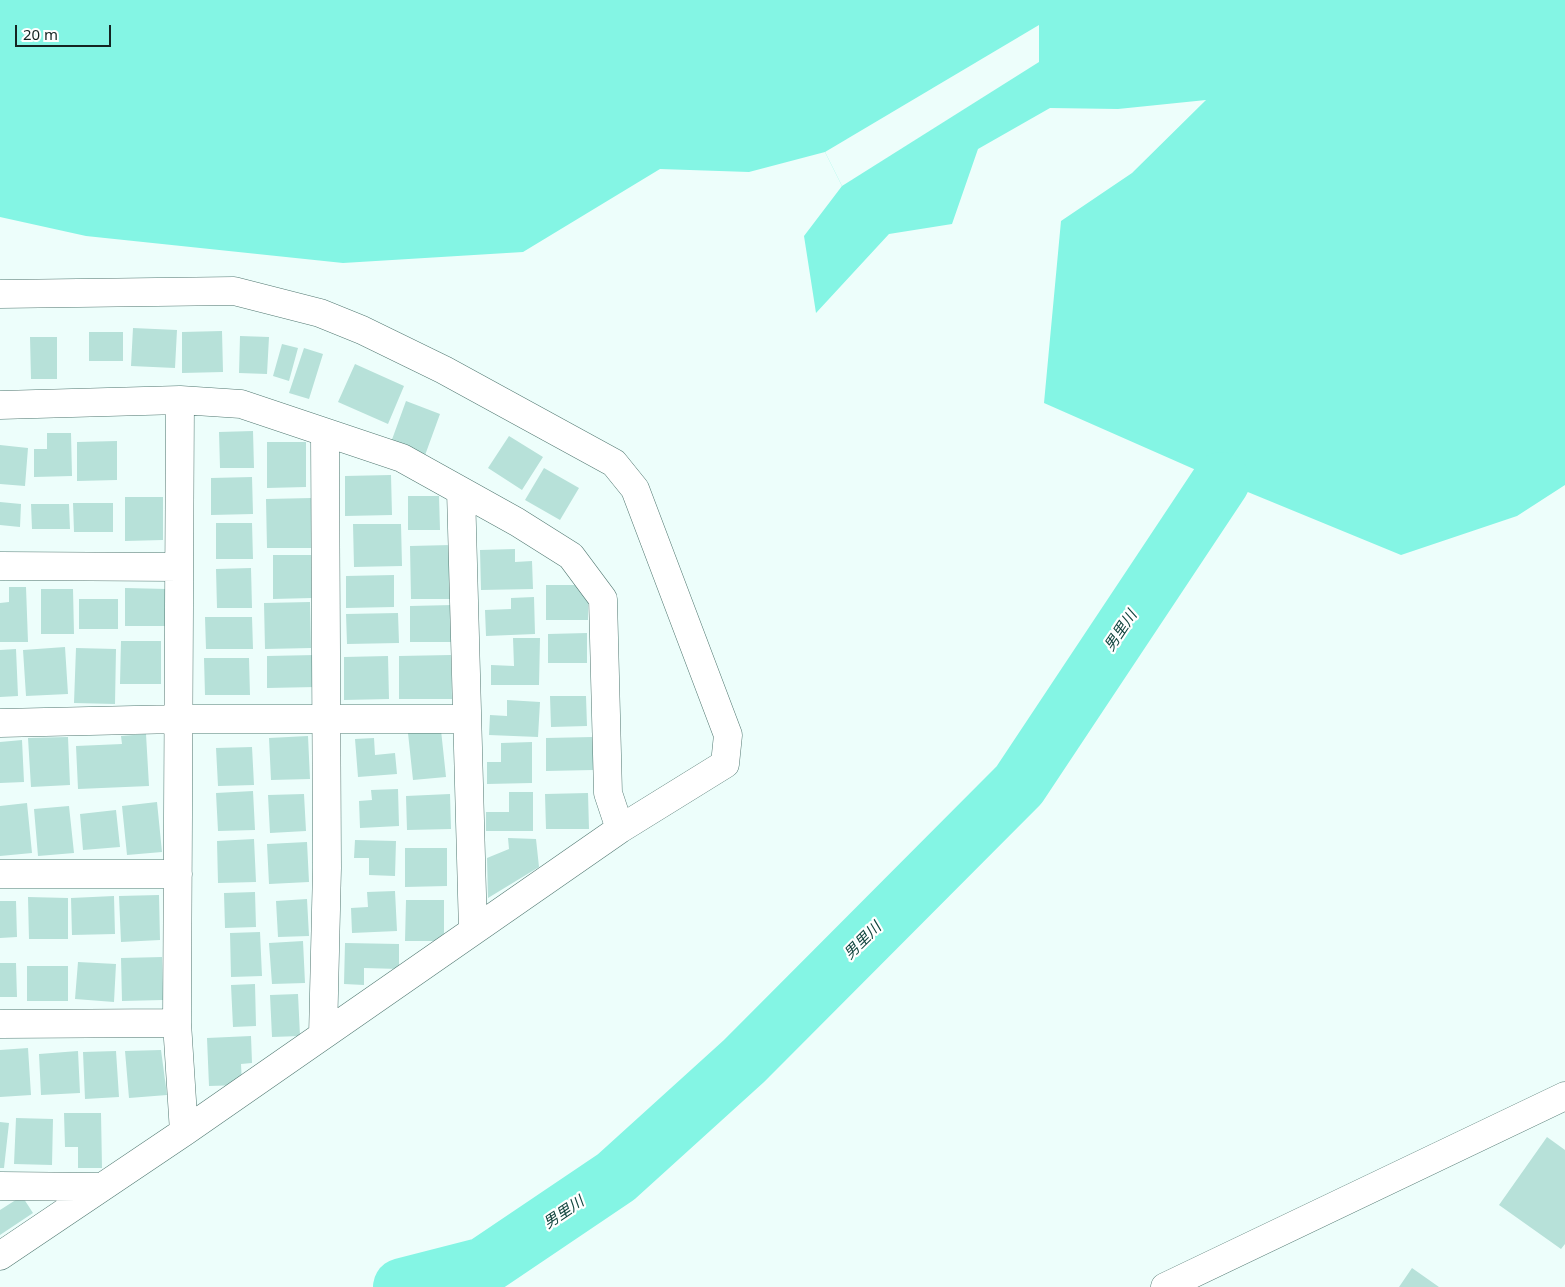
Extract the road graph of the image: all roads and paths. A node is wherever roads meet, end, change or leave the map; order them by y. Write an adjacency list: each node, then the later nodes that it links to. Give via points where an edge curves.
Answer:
1 (0, 294): 12 (street, via 234,291 320,313 444,370 614,464 635,489 728,735 725,764)
2 (180, 400): 3 (street); 4 (street, via 241,404); 7 (street)
3 (0, 405)
4 (325, 434): 5 (street, via 402,458); 8 (street)
5 (461, 491): 10 (street); 12 (street, via 571,556 603,599 608,793)
6 (0, 566): 7 (street)
7 (180, 567): 9 (street)
8 (326, 718): 9 (street); 10 (street); 18 (street)
9 (179, 719): 11 (street); 14 (street)
10 (467, 719): 15 (street)
11 (0, 723)
12 (620, 829): 15 (street)
13 (0, 874): 14 (street)
14 (178, 874): 16 (street)
15 (473, 931): 18 (street)
16 (177, 1023): 17 (street); 20 (street)
17 (0, 1024)
18 (323, 1035): 20 (street)
19 (1565, 1096): 24 (street)
20 (184, 1132): 22 (street)
21 (0, 1186): 22 (street)
22 (102, 1188): 23 (street)
23 (0, 1256)
24 (1165, 1287)

